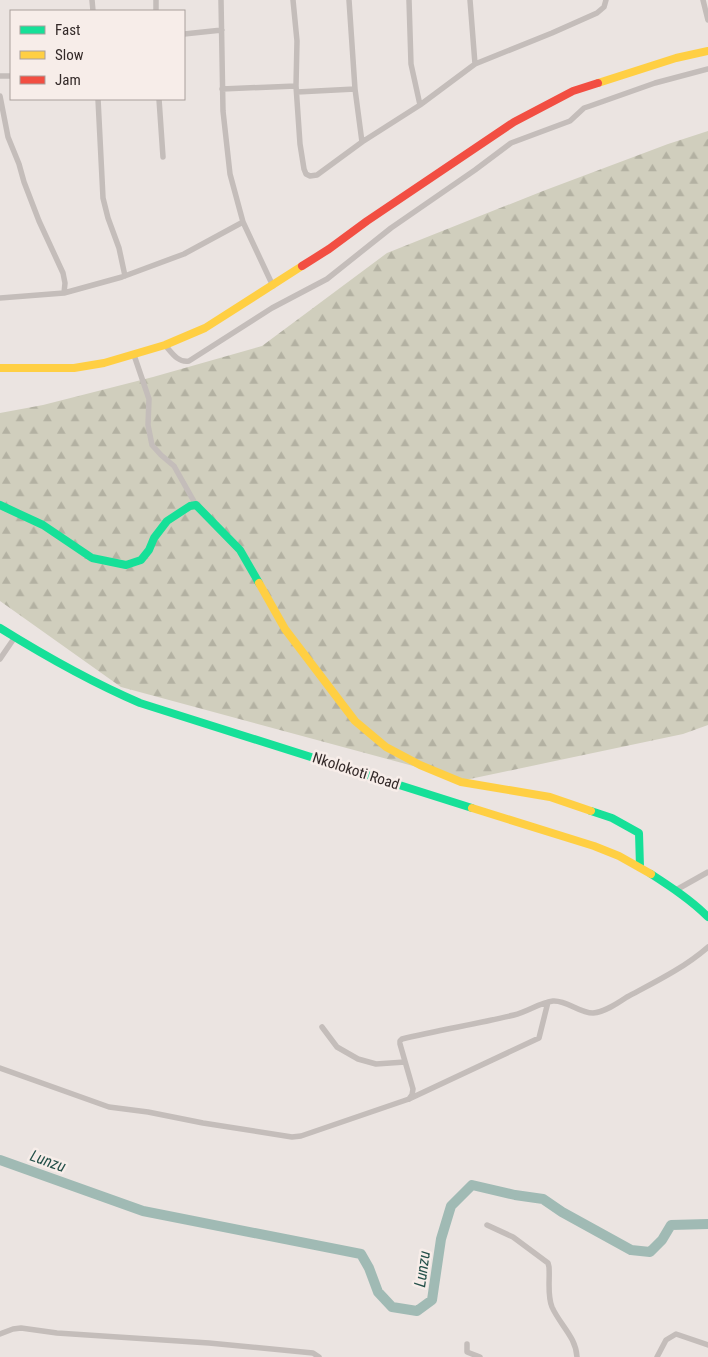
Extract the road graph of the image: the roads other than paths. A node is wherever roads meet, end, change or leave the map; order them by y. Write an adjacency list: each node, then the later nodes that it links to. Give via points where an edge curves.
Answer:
1 (221, 0): 9 (street)
2 (294, 0): 14 (street)
3 (349, 0): 15 (street)
4 (409, 0): 20 (street, via 411,64)
5 (470, 0): 12 (street)
6 (606, 0): 12 (street, via 598,13)
7 (703, 0): 8 (street)
8 (708, 20)
9 (222, 30): 10 (street); 16 (street)
10 (185, 34)
11 (708, 51): 25 (main road, via 574,91 514,122)
12 (475, 64): 20 (street)
13 (708, 70): 28 (street, via 655,83 584,108 570,121 511,143 326,279 272,308 189,361 179,360)
14 (297, 89): 15 (street); 16 (street); 21 (street, via 300,144 306,174 317,175)
15 (355, 89): 21 (street)
16 (222, 90): 23 (street, via 230,174)
17 (0, 96): 26 (street, via 8,137 24,182 63,273)
18 (98, 100): 24 (street, via 104,198)
19 (160, 100): 22 (street)
20 (420, 104): 21 (street)
21 (362, 142)
22 (163, 157)
23 (243, 222): 24 (street, via 184,254); 25 (street)
24 (125, 276): 26 (street)
25 (273, 286): 28 (main road, via 206,328)
26 (64, 293): 27 (street)
27 (0, 298)
28 (166, 346): 29 (main road)
29 (134, 355): 30 (main road, via 74,368); 32 (street, via 149,399 148,425 152,445 174,466)
30 (0, 368)
31 (0, 505): 32 (main road, via 43,525 92,558 126,565 141,560 167,521)
32 (196, 505): 36 (main road, via 240,550 284,629 355,721 386,747 461,782 550,798 612,818 640,833)
33 (0, 628): 34 (main road, Nkolokoti Road)
34 (15, 637): 35 (street); 36 (main road, Nkolokoti Road, via 69,670 140,703 584,843)
35 (0, 659)
36 (640, 867): 38 (main road, Nkolokoti Road)
37 (708, 872): 38 (street)
38 (676, 890): 39 (main road, Nkolokoti Road)
39 (708, 917)
40 (708, 947): 41 (street, via 679,968 598,1012 587,1012 556,1001)
41 (548, 1002): 43 (street, via 516,1014 402,1039 400,1044); 45 (street, via 539,1038)
42 (322, 1027): 43 (street, via 337,1047 358,1059 376,1064)
43 (405, 1062): 45 (street, via 413,1089)
44 (0, 1068): 45 (street, via 109,1107 292,1138)
45 (409, 1098)
46 (487, 1225): 54 (street, via 513,1237 548,1262 551,1302 574,1341)
47 (0, 1334): 50 (street, via 21,1328)
48 (467, 1344): 53 (street, via 467,1352)
49 (708, 1345): 55 (street, via 676,1334 666,1340)
50 (265, 1350): 51 (street); 52 (street, via 313,1353)
51 (264, 1357)
52 (319, 1357)
53 (480, 1357)
54 (577, 1357)
55 (657, 1357)

